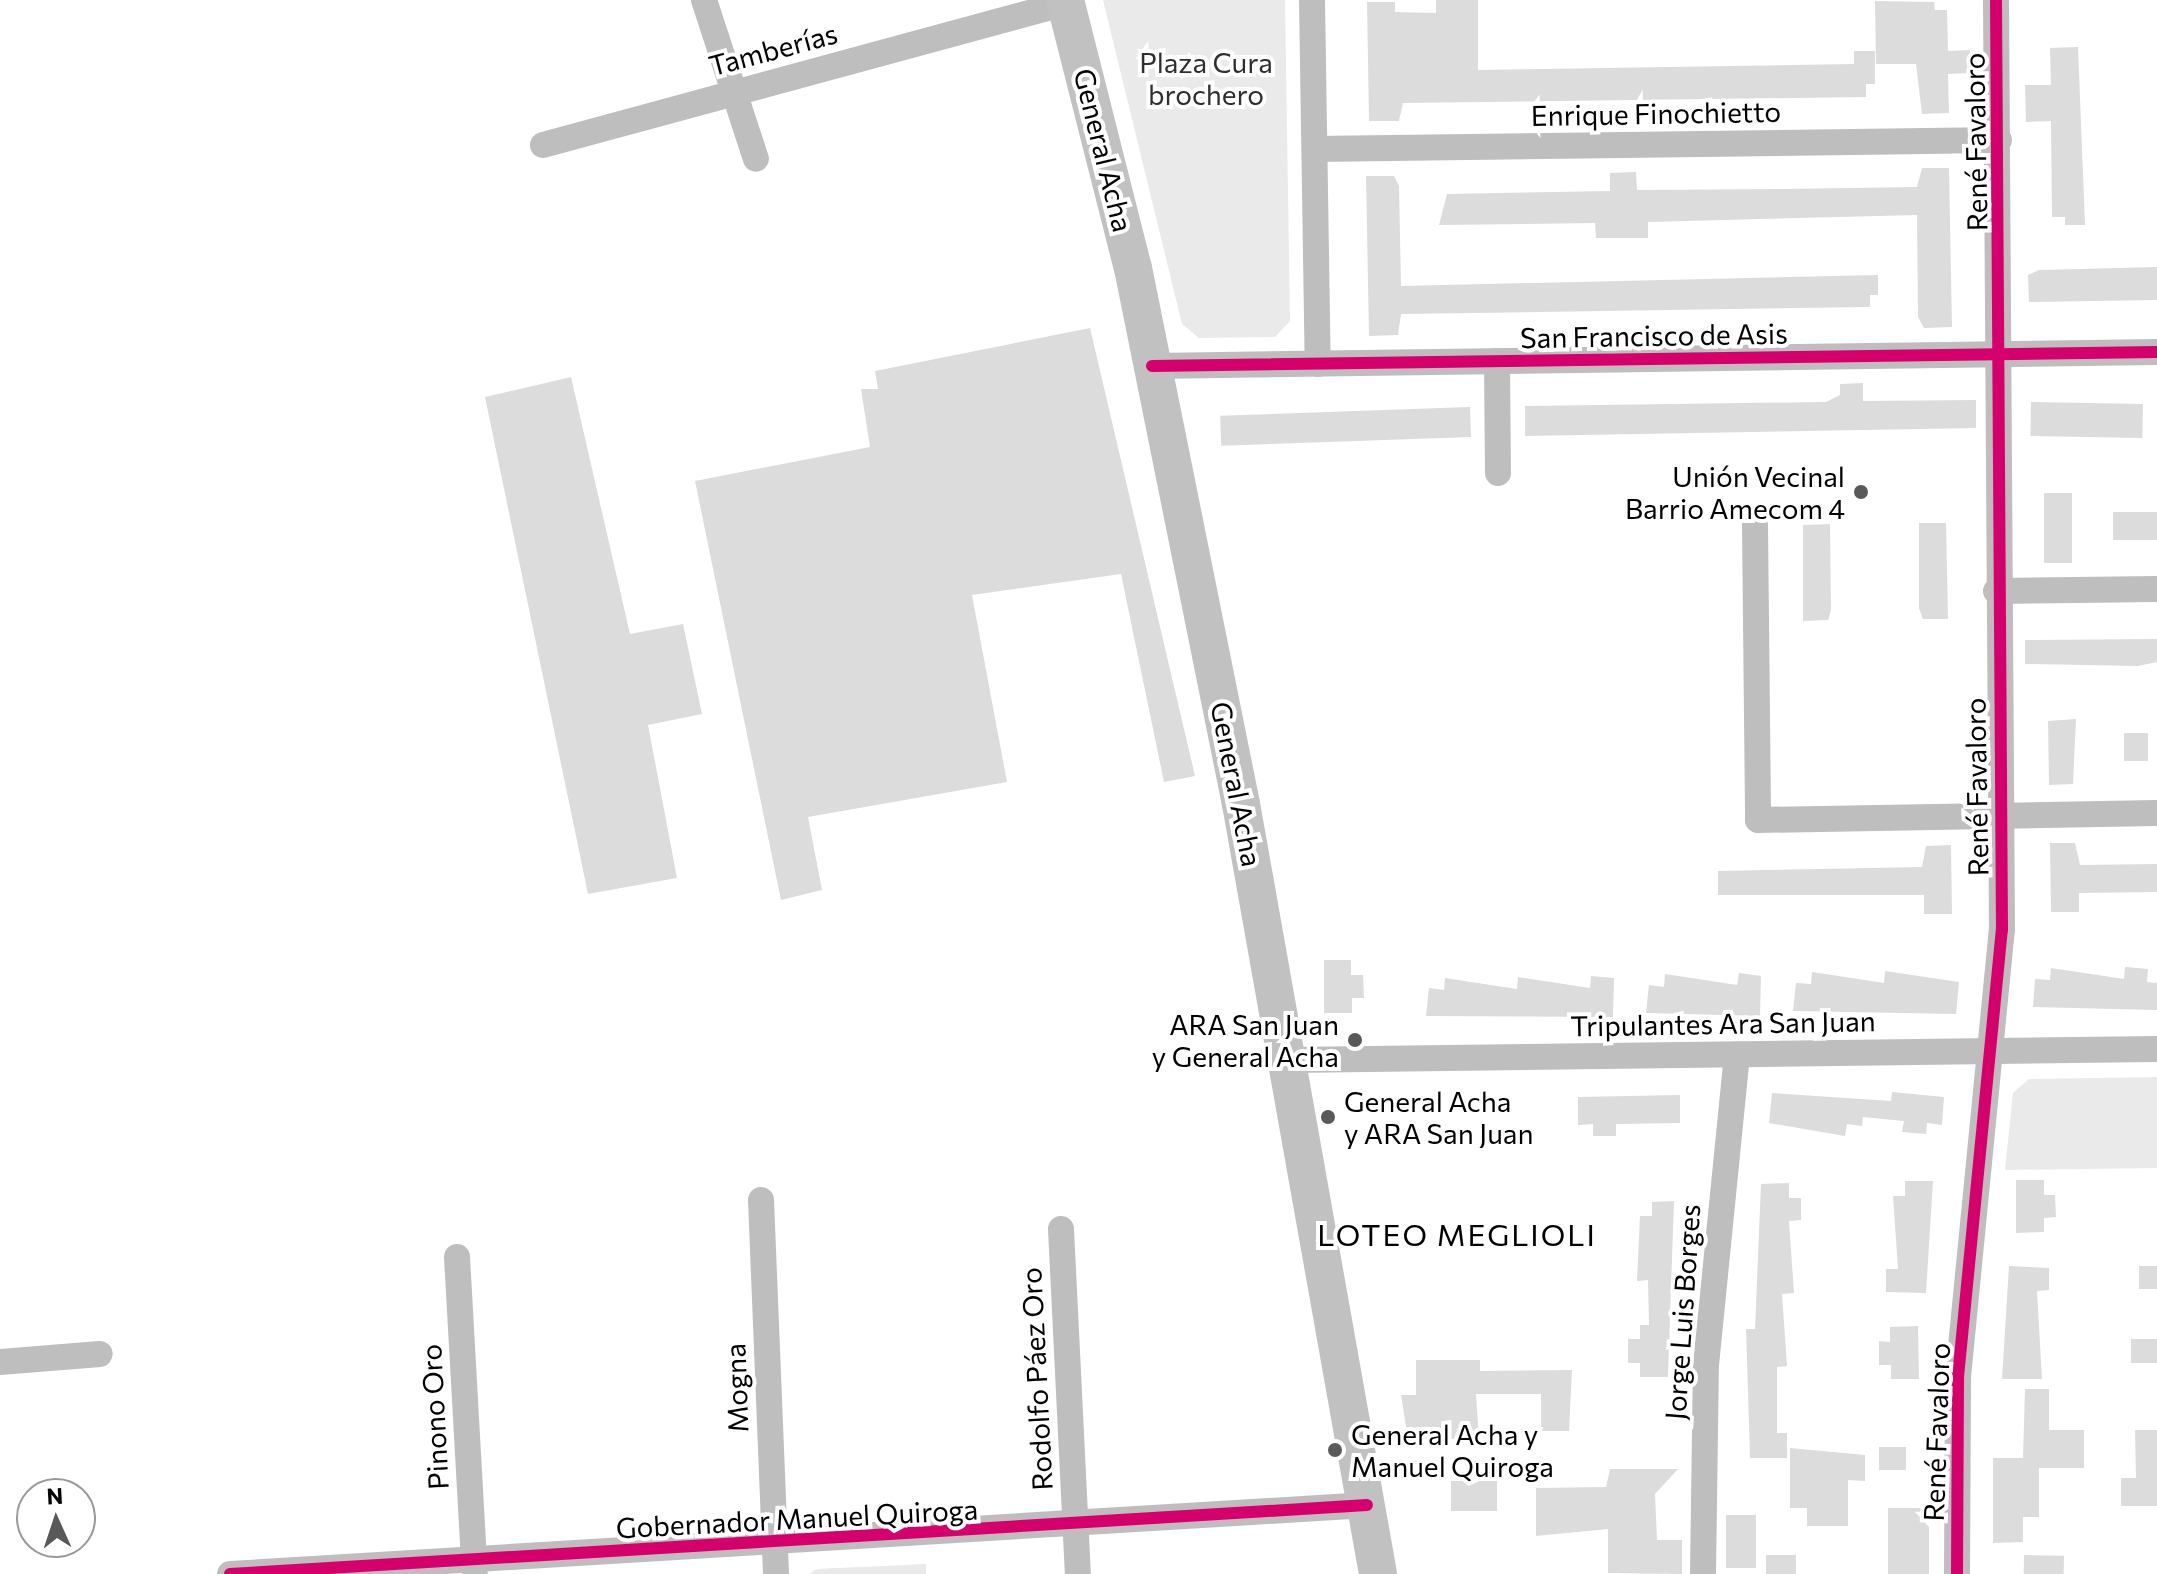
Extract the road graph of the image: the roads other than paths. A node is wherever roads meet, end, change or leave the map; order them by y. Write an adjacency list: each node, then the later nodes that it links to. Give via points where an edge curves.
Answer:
1 (704, 0): 5 (street)
2 (1312, 0): 8 (street)
3 (1996, 0): 6 (street, René Favaloro)
4 (1066, 2): 5 (street, Tamberías); 14 (main road, General Acha)
5 (731, 94): 7 (street, Tamberías); 9 (street)
6 (1999, 140): 8 (street, Enrique Finochietto); 11 (street, René Favaloro)
7 (543, 145)
8 (1315, 149): 13 (street)
9 (756, 159)
10 (2157, 352): 11 (street, San Francisco de Asis)
11 (2003, 354): 12 (street, San Francisco de Asis); 18 (street, René Favaloro)
12 (1497, 361): 13 (street, San Francisco de Asis); 15 (street)
13 (1318, 364): 14 (street, San Francisco de Asis)
14 (1152, 366): 24 (main road, General Acha)
15 (1498, 473)
16 (1755, 525): 20 (street, via 1758,820)
17 (2157, 589): 18 (street)
18 (1996, 591): 20 (street, René Favaloro)
19 (2157, 813): 20 (street)
20 (2000, 816): 22 (street, René Favaloro, via 2002,930)
21 (2157, 1049): 22 (street, Tripulantes Ara San Juan)
22 (1990, 1051): 23 (street, Tripulantes Ara San Juan); 39 (street, René Favaloro, via 1958,1377)
23 (1737, 1055): 24 (street, Tripulantes Ara San Juan); 38 (street, Jorge Luis Borges, via 1706,1365)
24 (1290, 1060): 30 (main road, General Acha)
25 (761, 1200): 32 (street, Mogna)
26 (1061, 1229): 31 (street, Rodolfo Páez Oro)
27 (457, 1257): 33 (street, Pinono Oro)
28 (100, 1354): 29 (street)
29 (0, 1362)
30 (1367, 1505): 31 (street, Gobernador Manuel Quiroga); 37 (main road, General Acha)
31 (1076, 1525): 32 (street, Gobernador Manuel Quiroga); 36 (street, Rodolfo Páez Oro)
32 (775, 1544): 33 (street, Gobernador Manuel Quiroga); 35 (street, Mogna)
33 (475, 1567): 34 (street, Gobernador Manuel Quiroga)
34 (230, 1574)
35 (776, 1574)
36 (1078, 1574)
37 (1378, 1574)
38 (1703, 1574)
39 (1957, 1574)

